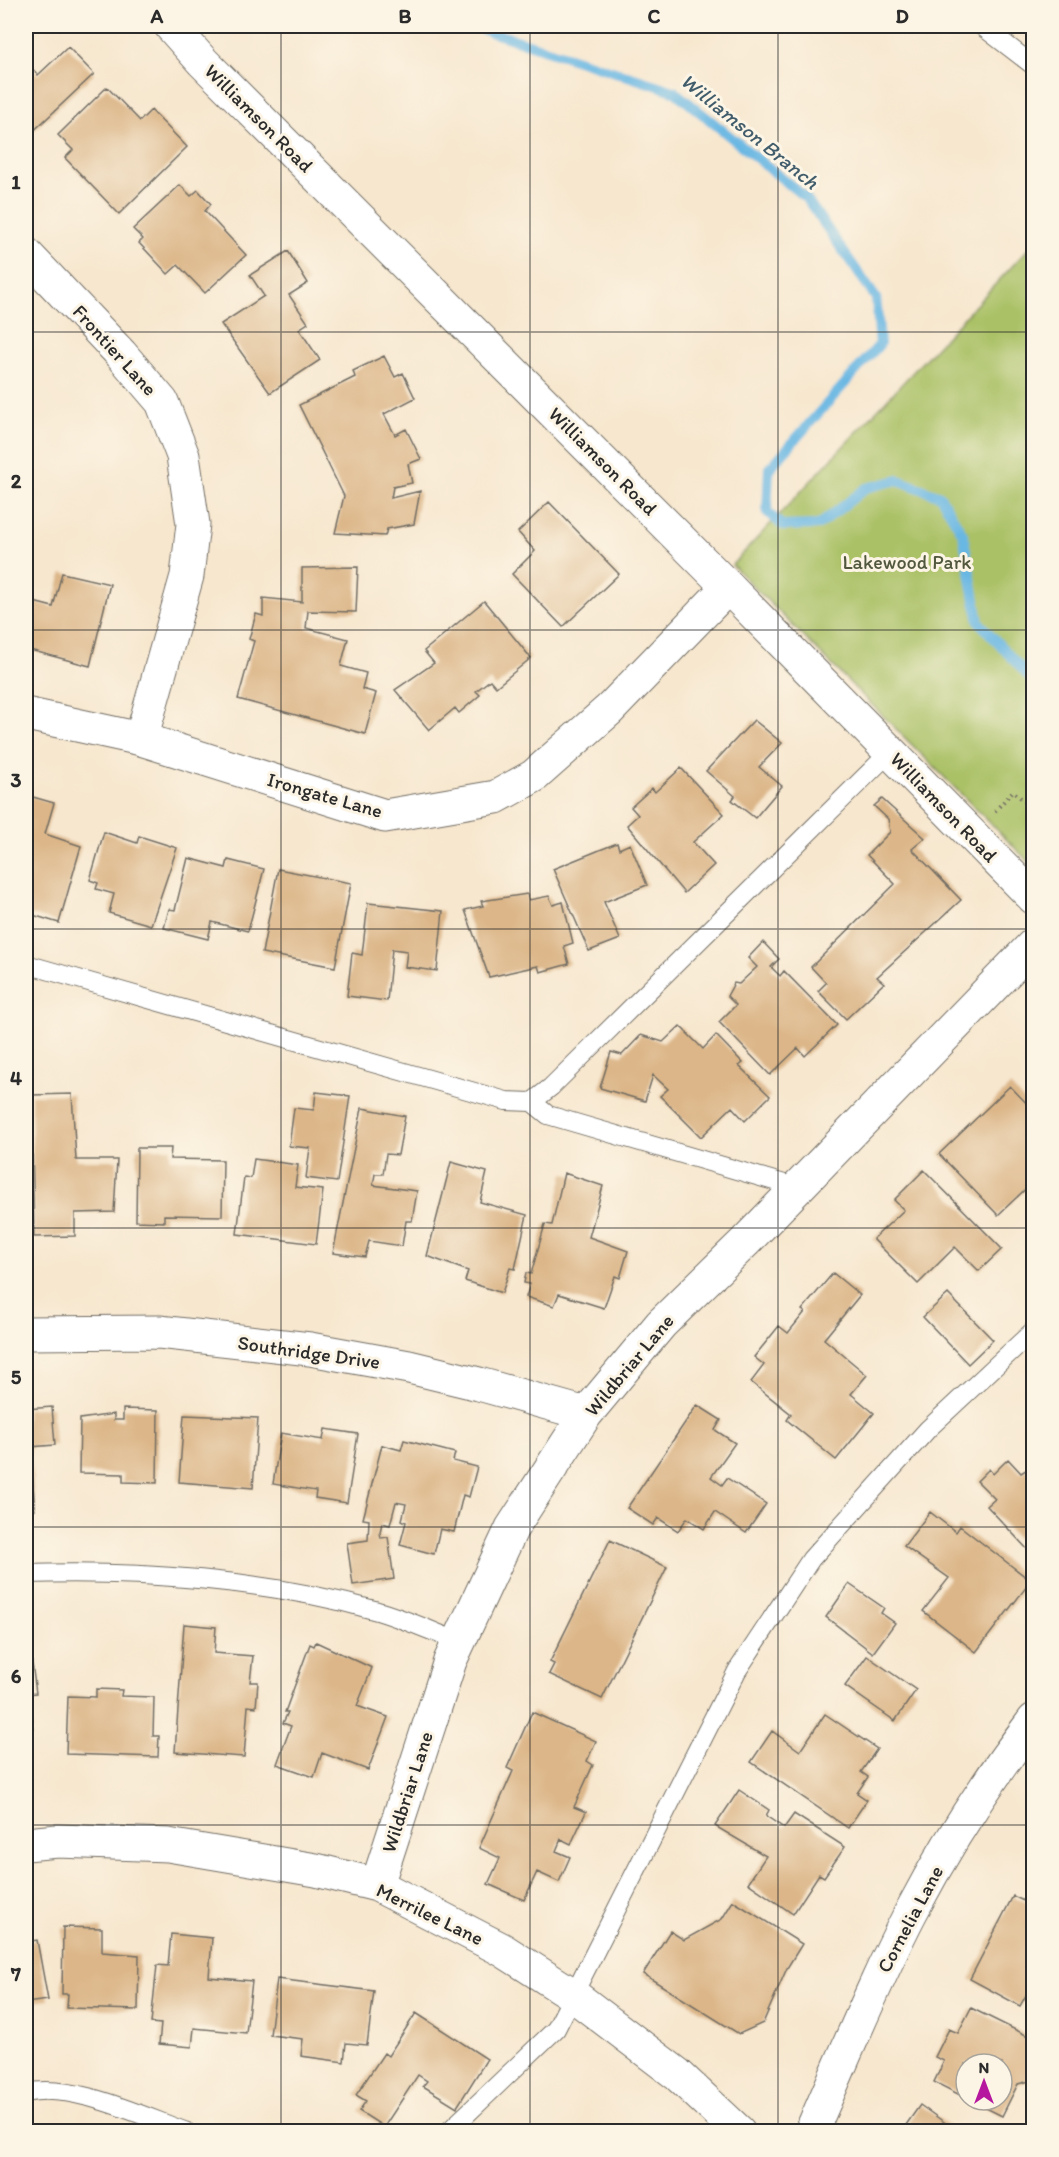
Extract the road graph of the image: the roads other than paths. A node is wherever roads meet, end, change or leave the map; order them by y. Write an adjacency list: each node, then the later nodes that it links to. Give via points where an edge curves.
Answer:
1 (171, 26): 5 (street, Williamson Road)
2 (982, 26): 3 (lane)
3 (1034, 66)
4 (26, 254): 7 (street, Frontier Lane, via 162,402 183,456 193,524 188,576)
5 (728, 587): 7 (street, Irongate Lane, via 610,709 534,777 496,797 385,816); 8 (street, Williamson Road)
6 (26, 714): 7 (street, Irongate Lane)
7 (141, 740)
8 (890, 752): 9 (street, Williamson Road); 12 (lane)
9 (1034, 898)
10 (1034, 944): 13 (street, Wildbriar Lane)
11 (26, 964): 12 (lane, via 506,1101)
12 (532, 1102): 13 (lane, via 548,1115)
13 (798, 1188): 16 (street, Wildbriar Lane, via 661,1324)
14 (1034, 1330): 22 (lane, via 928,1429 811,1559 737,1671)
15 (26, 1333): 16 (street, Southridge Drive, via 159,1332 310,1349 409,1367)
16 (586, 1414): 18 (street, Wildbriar Lane, via 512,1528)
17 (26, 1574): 18 (lane, via 202,1580 291,1592 374,1610)
18 (459, 1642): 21 (street, Wildbriar Lane)
19 (1034, 1720): 27 (street, Cornelia Lane, via 962,1823 911,1911)
20 (26, 1844): 21 (street, Merrilee Lane, via 58,1841 168,1845 316,1870)
21 (377, 1885): 22 (street, Merrilee Lane, via 501,1949)
22 (573, 1995): 25 (lane, via 556,2029); 26 (street, Merrilee Lane, via 677,2074)
23 (26, 2093): 24 (lane, via 81,2094)
24 (187, 2132)
25 (448, 2132)
26 (739, 2132)
27 (811, 2132)

